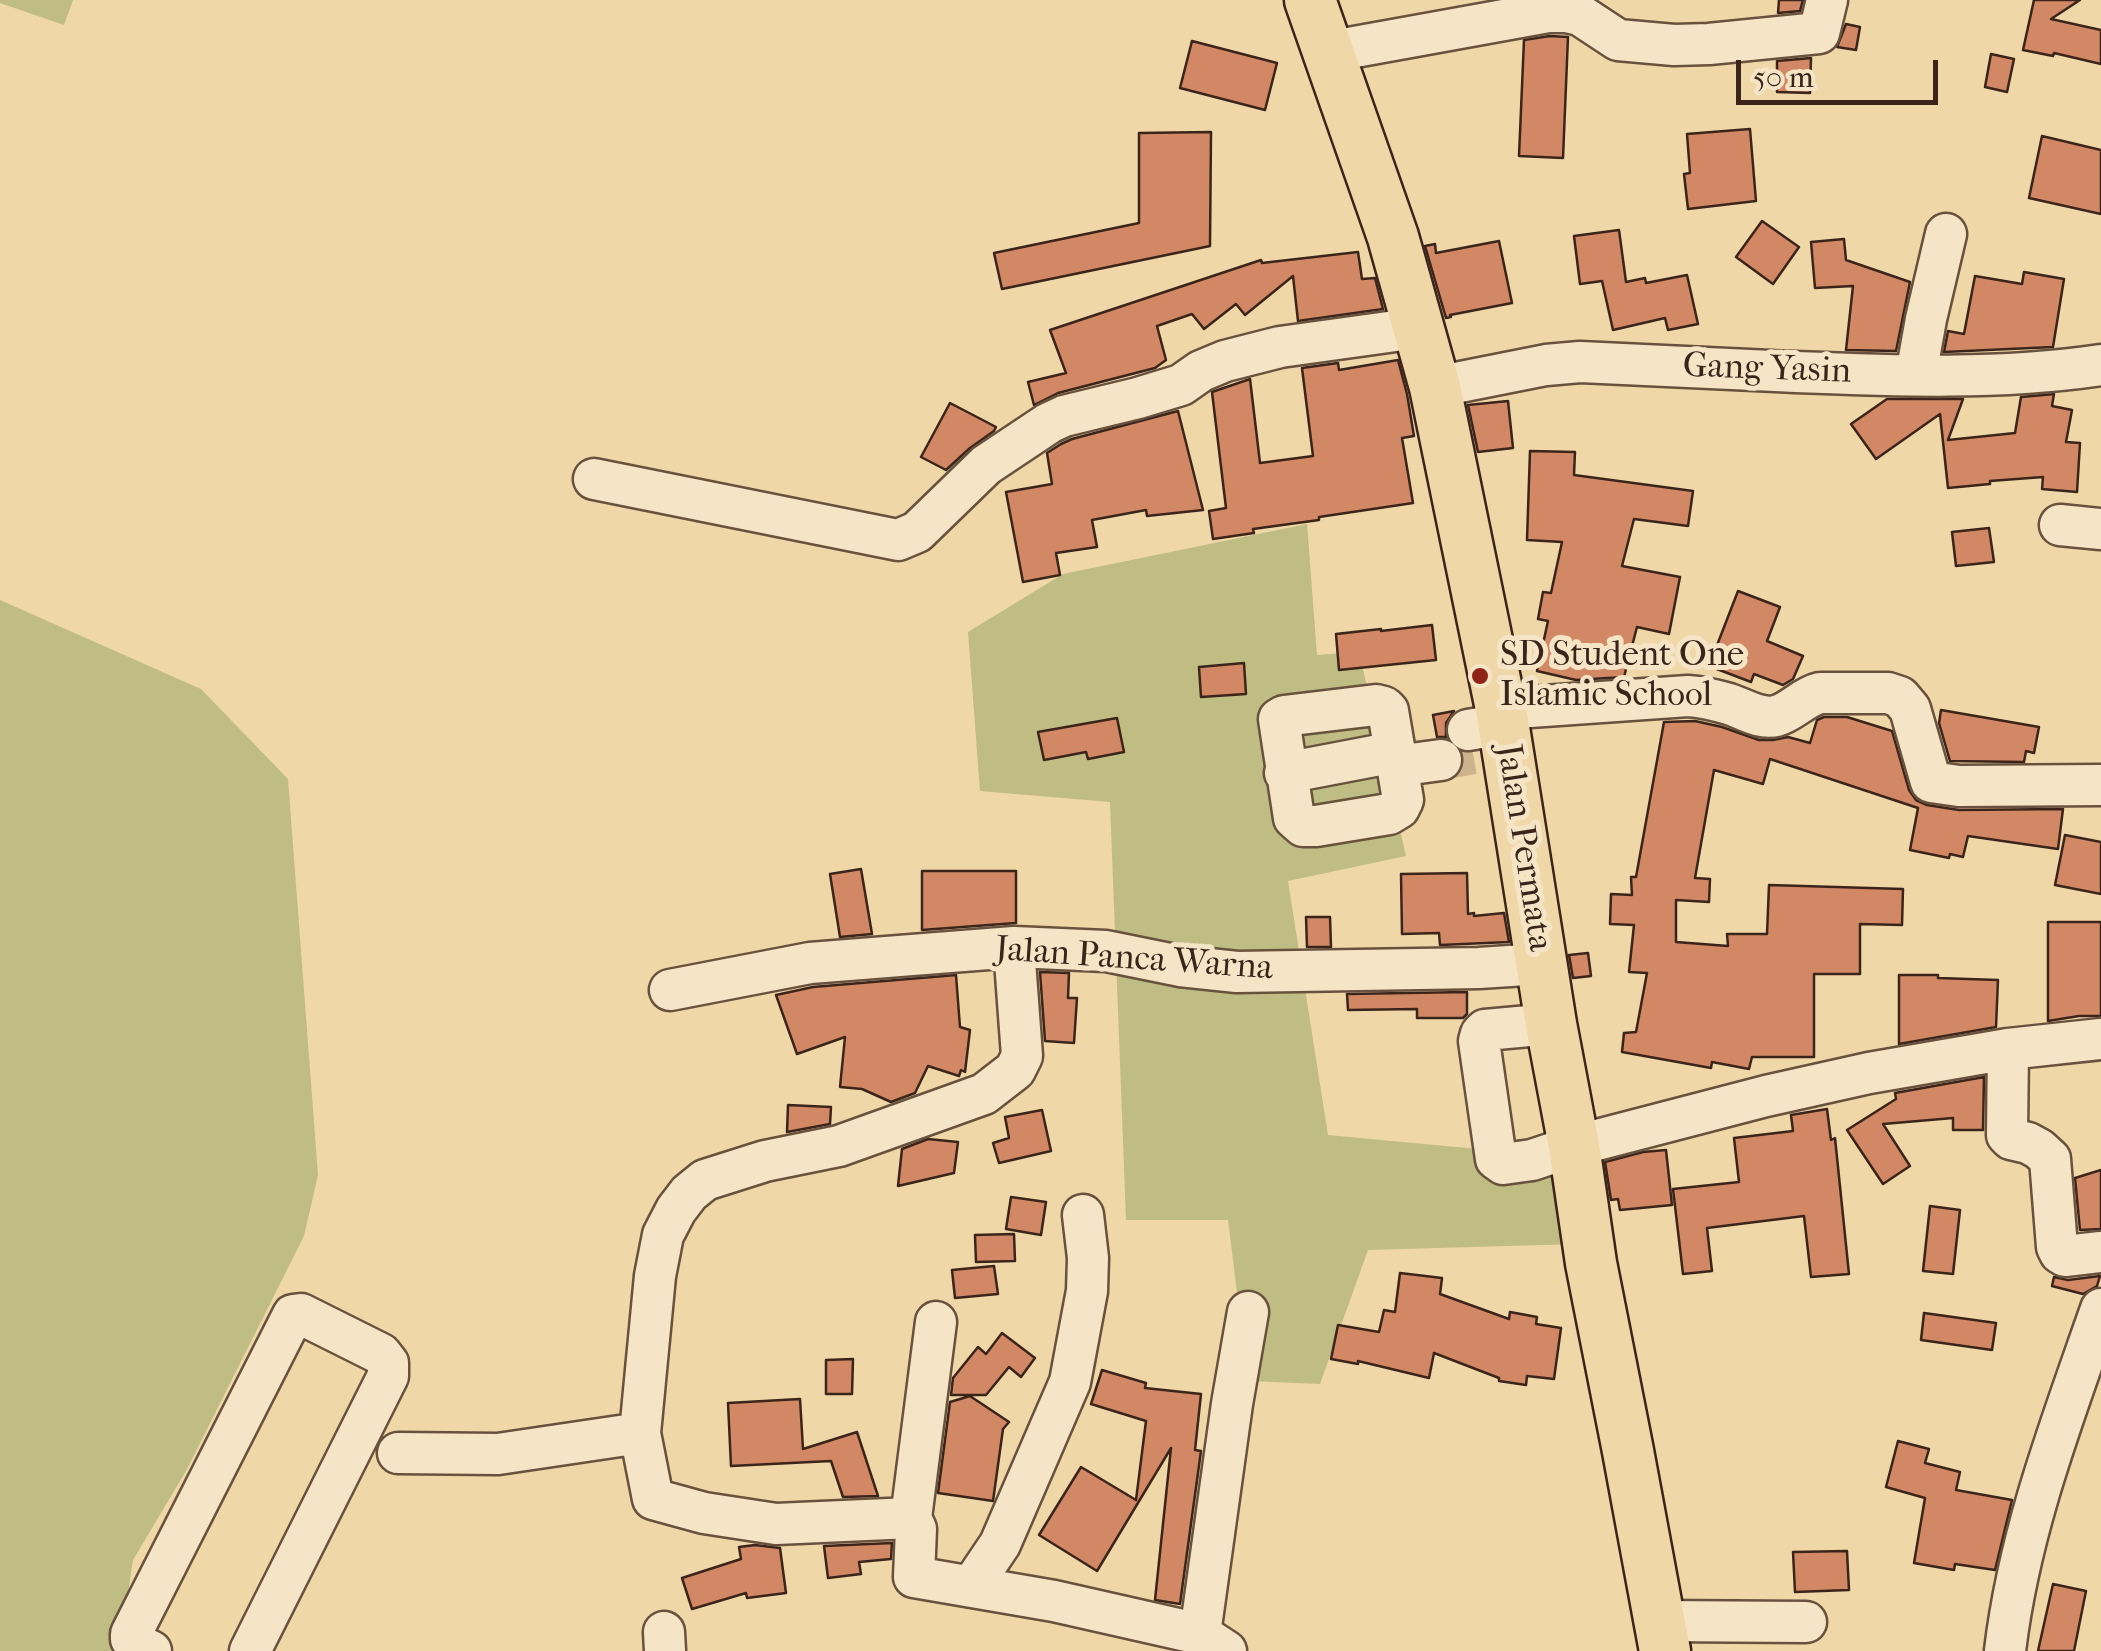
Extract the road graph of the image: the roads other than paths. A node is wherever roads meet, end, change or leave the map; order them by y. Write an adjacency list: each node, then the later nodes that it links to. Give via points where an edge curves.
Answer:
1 (1310, 0): 3 (main road, Jalan Permata)
2 (1827, 0): 3 (street, via 1819,32 1806,35 1645,43 1618,40 1580,15 1548,12)
3 (1327, 52): 5 (main road, Jalan Permata, via 1393,237)
4 (1946, 234): 7 (street)
5 (1417, 328): 8 (main road, Jalan Permata); 9 (street, via 1280,346 1224,361 1181,385 1064,416 986,466 917,532 898,540)
6 (2101, 365): 7 (street, Gang Yasin, via 1991,376)
7 (1916, 375): 8 (street, Gang Yasin, via 1580,362)
8 (1435, 388): 12 (main road, Jalan Permata)
9 (594, 479)
10 (2060, 525): 11 (street)
11 (2101, 529)
12 (1476, 737): 13 (street); 15 (street, via 1688,696 1770,717 1820,693 1888,693 1910,709 1931,782); 17 (main road, Jalan Permata)
13 (1395, 753): 14 (street); 14 (street, via 1384,707 1284,716 1278,724); 14 (street, via 1403,800 1390,814 1304,826 1294,818)
14 (1285, 772)
15 (2101, 785)
16 (1014, 946): 17 (street, Jalan Panca Warna, via 1106,951 1236,972); 18 (street, Jalan Panca Warna, via 810,963); 28 (street, via 1022,1056 984,1094 839,1146 705,1180 682,1201 662,1235)
17 (1541, 964): 19 (main road, Jalan Permata)
18 (670, 990)
19 (1551, 1024): 22 (main road, Jalan Permata); 22 (street, via 1481,1034 1496,1158 1503,1164 1532,1160)
20 (2101, 1039): 21 (street)
21 (2008, 1049): 22 (street, via 1868,1073); 24 (street, via 2007,1135 2050,1159 2057,1247 2064,1256)
22 (1574, 1146): 33 (main road, Jalan Permata)
23 (1083, 1215): 31 (street, via 1086,1291 1070,1382 1000,1544)
24 (2101, 1252)
25 (2101, 1309): 37 (street, via 2038,1489)
26 (1248, 1312): 34 (street, via 1232,1404)
27 (936, 1322): 30 (street)
28 (640, 1433): 29 (street, via 498,1454); 30 (street, via 653,1499 680,1508 776,1524)
29 (398, 1453)
30 (911, 1518): 31 (street, via 914,1577)
31 (972, 1587): 34 (street)
32 (1806, 1622): 33 (street)
33 (1662, 1636)
34 (1213, 1642)
35 (151, 1651): 36 (street, via 131,1634 293,1315 301,1314 381,1354 388,1376)
36 (250, 1651)
37 (2004, 1651)

